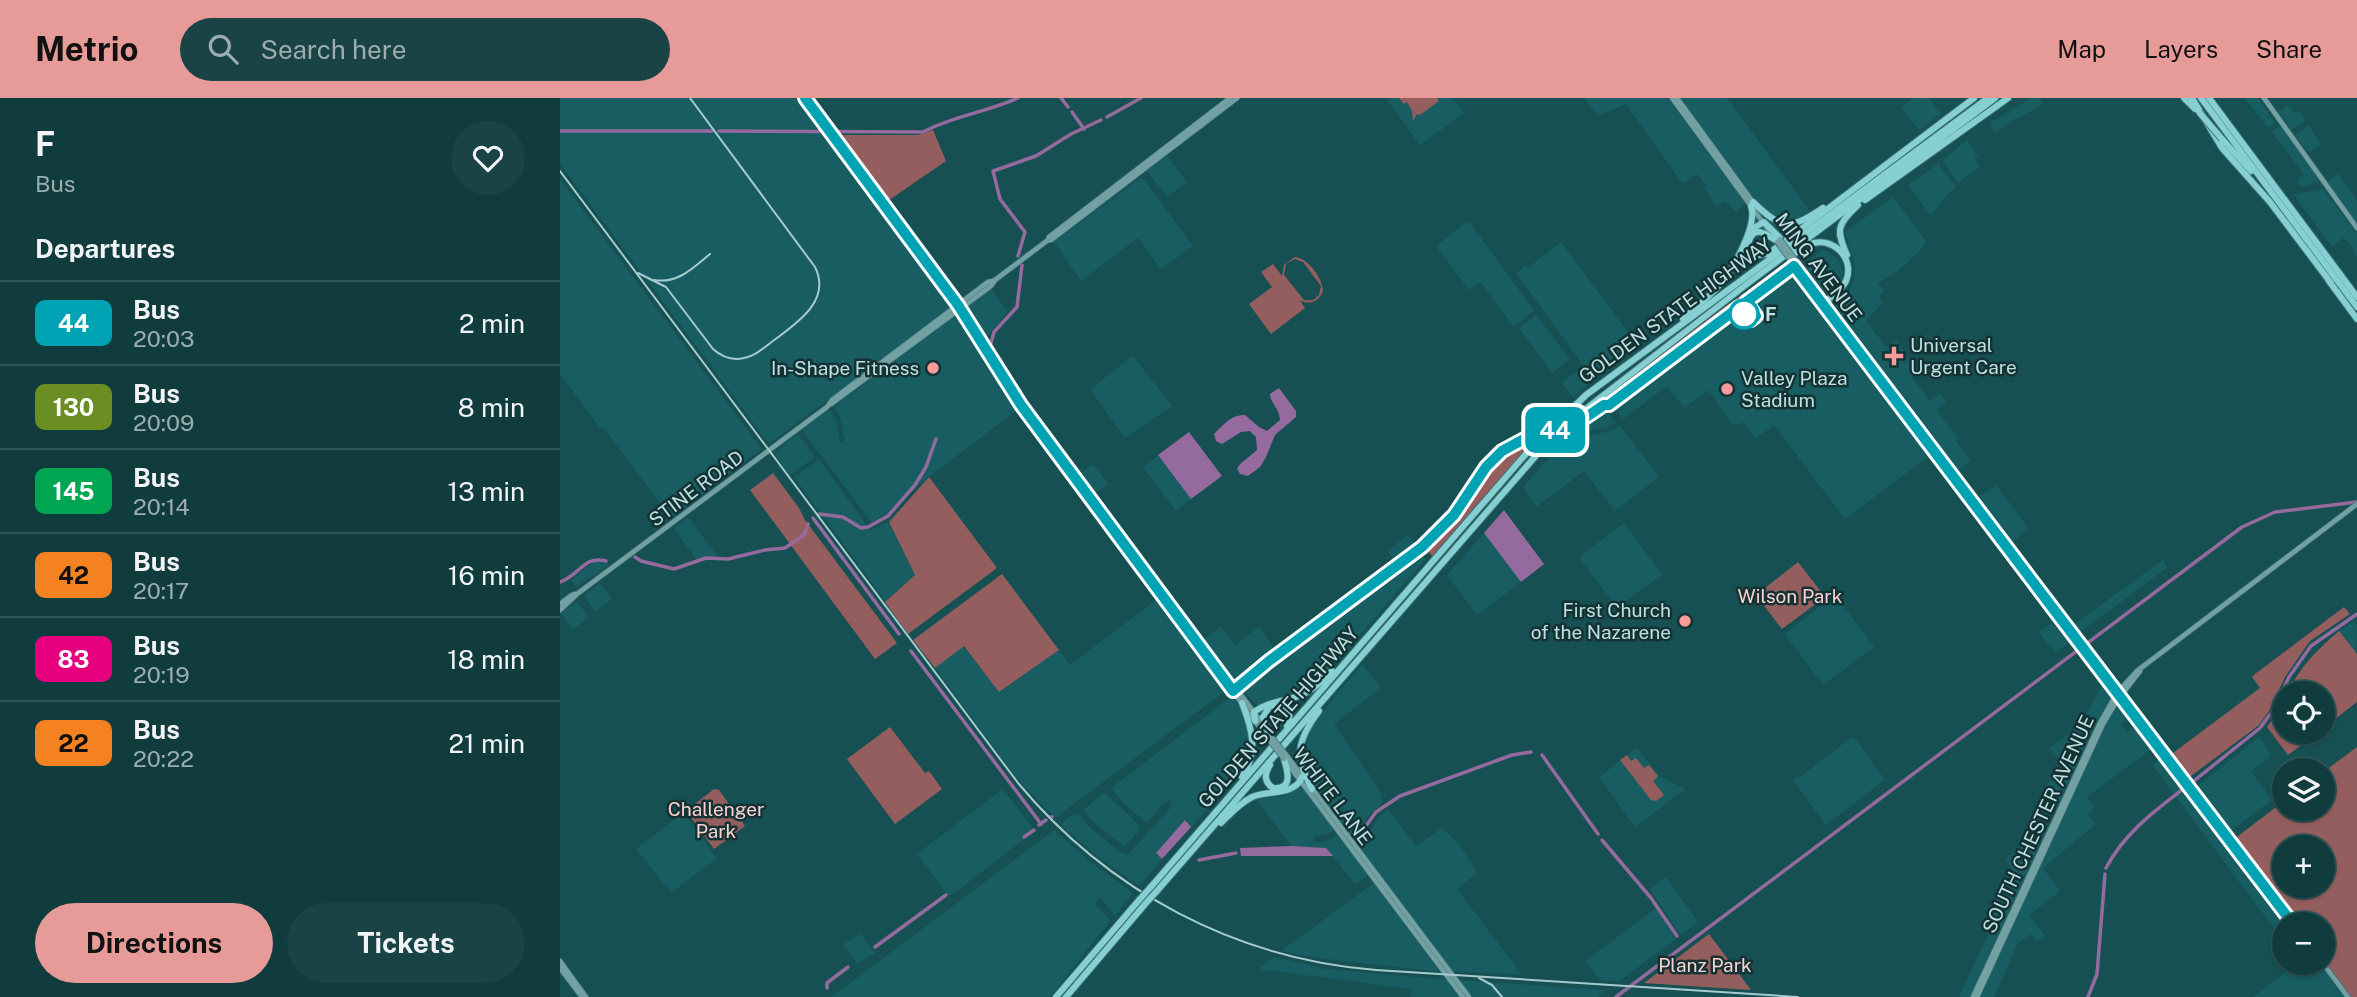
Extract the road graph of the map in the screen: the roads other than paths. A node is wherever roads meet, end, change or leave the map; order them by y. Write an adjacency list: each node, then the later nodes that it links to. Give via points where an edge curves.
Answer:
1 (807, 98): 15 (main road, WHITE LANE); 15 (main road, WHITE LANE)
2 (1230, 98): 23 (main road, STINE ROAD)
3 (1236, 98): 25 (main road, STINE ROAD)
4 (1674, 98): 14 (main road, MING AVENUE)
5 (1974, 98): 20 (highway)
6 (1983, 98): 16 (highway)
7 (1988, 98): 16 (highway, GOLDEN STATE HIGHWAY)
8 (1995, 98): 26 (highway, GOLDEN STATE HIGHWAY)
9 (2010, 98): 22 (highway)
10 (2187, 98): 33 (highway, bridge); 33 (highway, via 2224,150)
11 (2201, 98): 33 (highway)
12 (2212, 98): 33 (highway)
13 (2264, 98): 27 (main road)
14 (1683, 109): 21 (main road, MING AVENUE); 21 (main road, MING AVENUE)
15 (829, 127): 17 (main road, WHITE LANE)
16 (1940, 134): 45 (highway, GOLDEN STATE HIGHWAY)
17 (836, 138): 18 (main road, WHITE LANE); 19 (main road, WHITE LANE)
18 (849, 157): 19 (main road); 31 (main road, WHITE LANE)
19 (863, 170): 32 (main road, WHITE LANE)
20 (1846, 195): 21 (highway, via 1790,225 1770,218); 30 (highway, via 1766,255 1755,255 1749,246 1751,237 1759,232)
21 (1752, 204): 24 (main road, MING AVENUE); 28 (highway); 30 (main road, MING AVENUE)
22 (1858, 205): 26 (highway); 36 (highway, via 1839,229 1850,265 1849,281)
23 (1081, 213): 25 (main road); 29 (main road, STINE ROAD)
24 (1762, 222): 28 (highway); 30 (highway)
25 (1071, 225): 29 (main road, STINE ROAD)
26 (1822, 227): 34 (highway, GOLDEN STATE HIGHWAY)
27 (2357, 228)
28 (1749, 232): 45 (highway, via 1719,286)
29 (1048, 240): 37 (main road, STINE ROAD)
30 (1778, 240): 36 (main road, MING AVENUE, bridge)
31 (933, 270): 32 (main road); 37 (main road, WHITE LANE)
32 (945, 279): 37 (main road, WHITE LANE)
33 (2337, 281): 35 (highway); 38 (highway); 39 (highway)
34 (1747, 284): 36 (highway, via 1808,244 1829,244 1842,252 1848,270 1845,283); 65 (highway, GOLDEN STATE HIGHWAY, via 1565,425)
35 (2357, 296)
36 (1826, 303): 40 (main road, MING AVENUE); 42 (main road, MING AVENUE)
37 (961, 305): 41 (main road, STINE ROAD); 43 (main road, WHITE LANE); 44 (main road, STINE ROAD); 46 (main road, WHITE LANE)
38 (2357, 307)
39 (2357, 319)
40 (1835, 320): 42 (main road); 48 (main road, MING AVENUE)
41 (936, 322): 44 (main road); 47 (main road, STINE ROAD)
42 (1847, 326): 49 (main road, MING AVENUE)
43 (977, 336): 46 (main road); 50 (main road, WHITE LANE)
44 (923, 337): 47 (main road, STINE ROAD)
45 (1661, 340): 63 (highway, GOLDEN STATE HIGHWAY, via 1546,431)
46 (991, 350): 50 (main road, WHITE LANE)
47 (894, 356): 51 (main road, STINE ROAD); 51 (main road, STINE ROAD)
48 (1885, 385): 49 (main road); 53 (main road, MING AVENUE)
49 (1895, 391): 54 (main road, MING AVENUE)
50 (1017, 396): 52 (main road, WHITE LANE)
51 (830, 404): 58 (main road, STINE ROAD)
52 (1031, 416): 57 (main road, WHITE LANE); 57 (main road, WHITE LANE)
53 (1912, 421): 54 (main road); 55 (main road, MING AVENUE)
54 (1922, 427): 55 (main road, MING AVENUE)
55 (1938, 453): 66 (main road, MING AVENUE)
56 (2356, 506): 66 (main road, SOUTH CHESTER AVENUE, via 2135,673)
57 (1156, 584): 59 (main road, WHITE LANE)
58 (577, 594): 60 (main road, STINE ROAD); 61 (main road, STINE ROAD)
59 (1169, 601): 62 (main road, WHITE LANE); 64 (main road, WHITE LANE)
60 (560, 604)
61 (560, 610)
62 (1195, 639): 64 (main road); 67 (main road, WHITE LANE)
63 (1354, 651): 68 (highway, via 1310,691 1270,702); 71 (highway, GOLDEN STATE HIGHWAY)
64 (1210, 653): 68 (main road, WHITE LANE)
65 (1347, 673): 72 (highway, GOLDEN STATE HIGHWAY); 75 (highway, via 1303,735 1301,762)
66 (2118, 695): 80 (main road, MING AVENUE); 92 (main road, SOUTH CHESTER AVENUE, via 2099,723)
67 (1242, 703): 69 (main road, WHITE LANE); 76 (highway, via 1253,734 1251,759)
68 (1254, 712): 69 (highway); 70 (main road, WHITE LANE)
69 (1255, 721): 70 (main road, WHITE LANE)
70 (1268, 735): 71 (highway, via 1264,712 1272,705 1282,706 1289,720); 73 (main road, WHITE LANE, bridge)
71 (1272, 746): 76 (highway, GOLDEN STATE HIGHWAY)
72 (1283, 747): 73 (highway, via 1266,774 1273,788 1289,781); 78 (highway, GOLDEN STATE HIGHWAY)
73 (1285, 758): 74 (main road, WHITE LANE)
74 (1302, 779): 75 (main road, WHITE LANE); 77 (main road, WHITE LANE); 78 (highway, via 1287,790 1249,799)
75 (1312, 789): 77 (main road, WHITE LANE)
76 (1204, 827): 79 (highway, GOLDEN STATE HIGHWAY)
77 (1339, 829): 82 (main road, WHITE LANE); 84 (main road, WHITE LANE)
78 (1204, 837): 79 (highway, GOLDEN STATE HIGHWAY)
79 (1153, 890): 81 (highway, GOLDEN STATE HIGHWAY, bridge)
80 (2284, 912)
81 (1114, 936): 90 (highway, GOLDEN STATE HIGHWAY); 91 (highway, GOLDEN STATE HIGHWAY)
82 (1435, 960): 84 (main road); 88 (main road, WHITE LANE)
83 (560, 961): 87 (main road)
84 (1446, 968): 88 (main road, WHITE LANE)
85 (562, 970): 87 (main road); 89 (main road)
86 (2332, 975): 93 (main road)
87 (576, 983): 89 (main road)
88 (1466, 996)
89 (584, 997)
90 (1056, 997)
91 (1066, 997)
92 (1975, 997)
93 (2348, 997)

